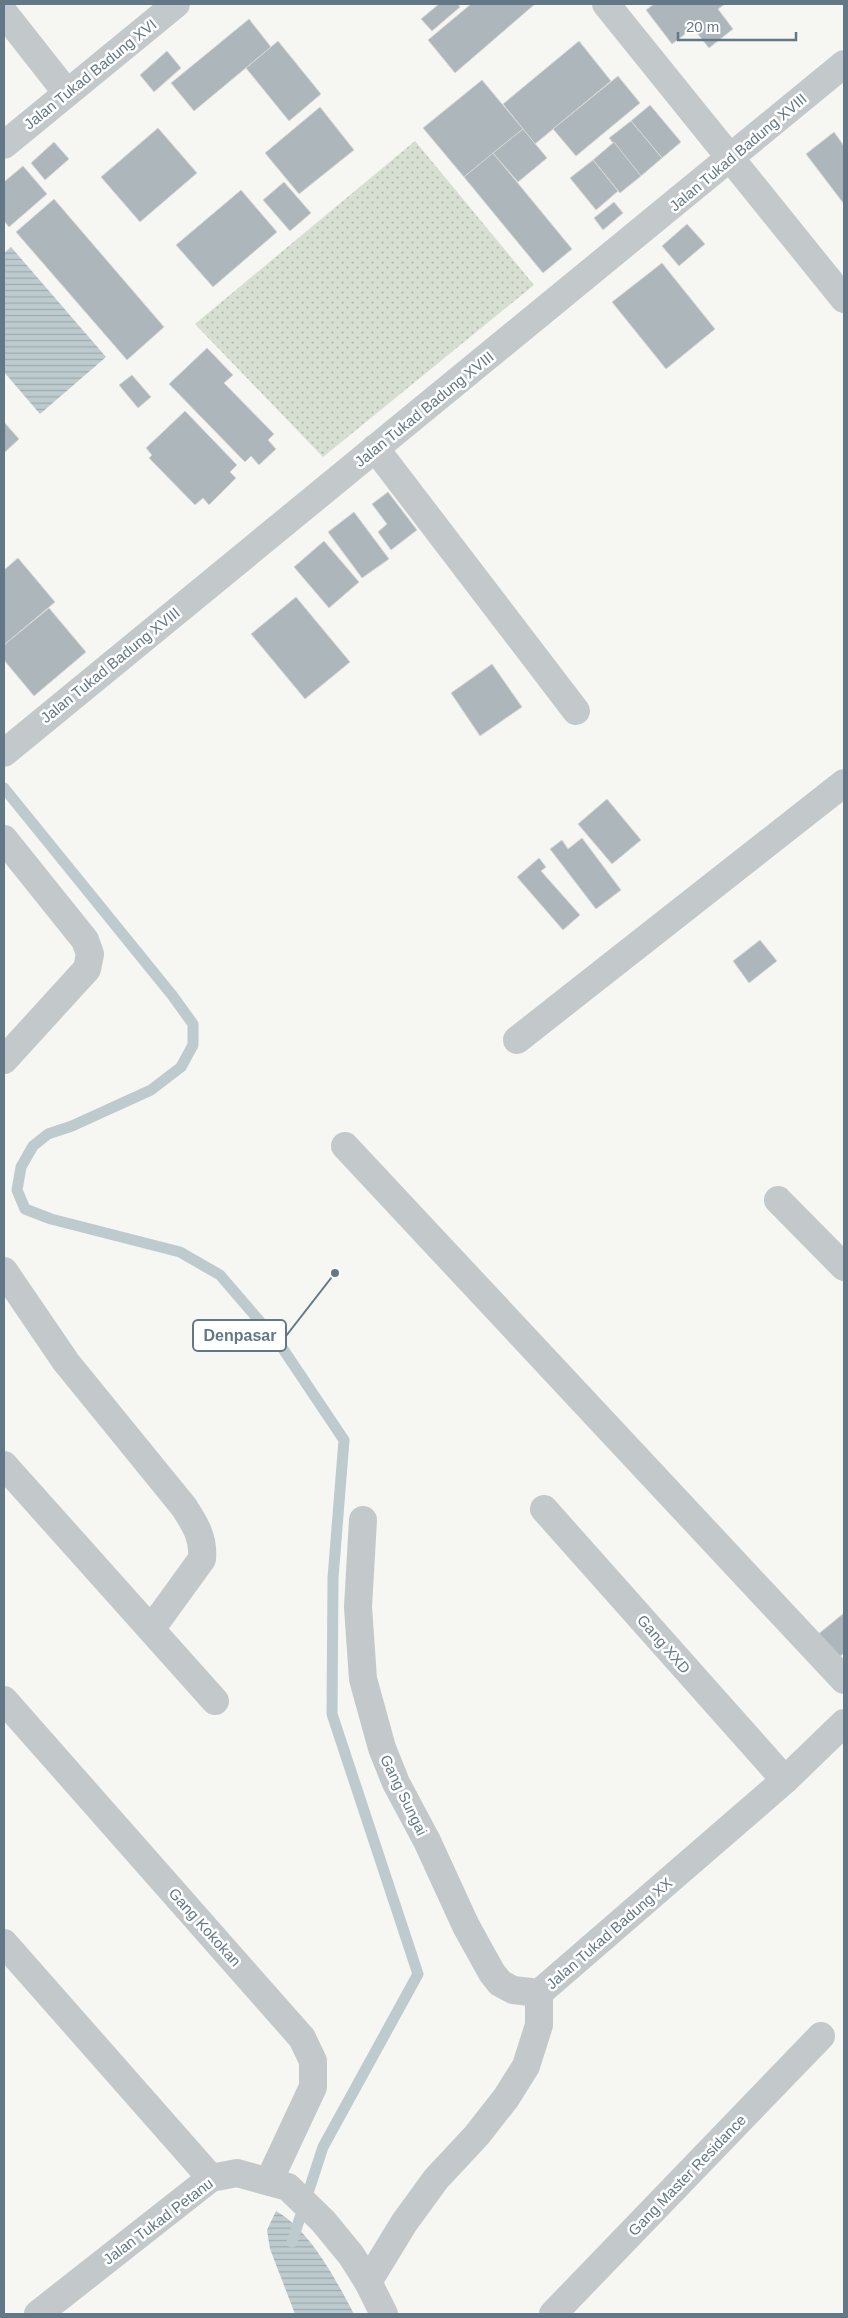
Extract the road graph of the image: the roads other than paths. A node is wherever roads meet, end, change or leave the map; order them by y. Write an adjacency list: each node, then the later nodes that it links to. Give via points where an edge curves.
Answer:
1 (176, 4): 5 (street, Jalan Tukad Badung XVI)
2 (606, 4): 7 (street)
3 (4, 13): 5 (street)
4 (844, 64): 7 (street, Jalan Tukad Badung XVIII)
5 (67, 93): 6 (street, Jalan Tukad Badung XVI)
6 (4, 145)
7 (732, 158): 8 (street); 9 (street, Jalan Tukad Badung XVIII)
8 (844, 299)
9 (375, 448): 10 (street); 11 (street, Jalan Tukad Badung XVIII)
10 (576, 711)
11 (4, 753)
12 (844, 783): 14 (street)
13 (4, 840): 15 (street, via 85,940 90,954 86,969)
14 (517, 1040)
15 (4, 1060)
16 (345, 1146): 24 (street)
17 (778, 1200): 18 (street)
18 (844, 1267)
19 (4, 1271): 23 (street, via 66,1362 184,1506 199,1532 202,1559)
20 (4, 1465): 23 (street)
21 (544, 1509): 28 (street, Gang XXD)
22 (363, 1520): 30 (street, Gang Sungai, via 358,1607 363,1679 382,1748 396,1783 492,1973 500,1983 513,1990)
23 (152, 1628): 26 (street)
24 (844, 1680)
25 (4, 1700): 33 (street, Gang Kokokan, via 302,2038 313,2061 313,2087)
26 (215, 1701)
27 (844, 1723): 28 (street, Jalan Tukad Badung XX)
28 (784, 1780): 30 (street, Jalan Tukad Badung XX)
29 (4, 1943): 32 (street)
30 (539, 1993): 34 (street, Jalan Tukad Badung XX, via 539,2025 526,2066 477,2135 436,2178)
31 (821, 2036): 37 (street, Gang Master Residance)
32 (211, 2178): 33 (street, Jalan Tukad Petanu, via 237,2173); 35 (street, Jalan Tukad Petanu)
33 (278, 2184): 34 (street, via 323,2221)
34 (368, 2282): 36 (street)
35 (38, 2314)
36 (384, 2314)
37 (553, 2314)

